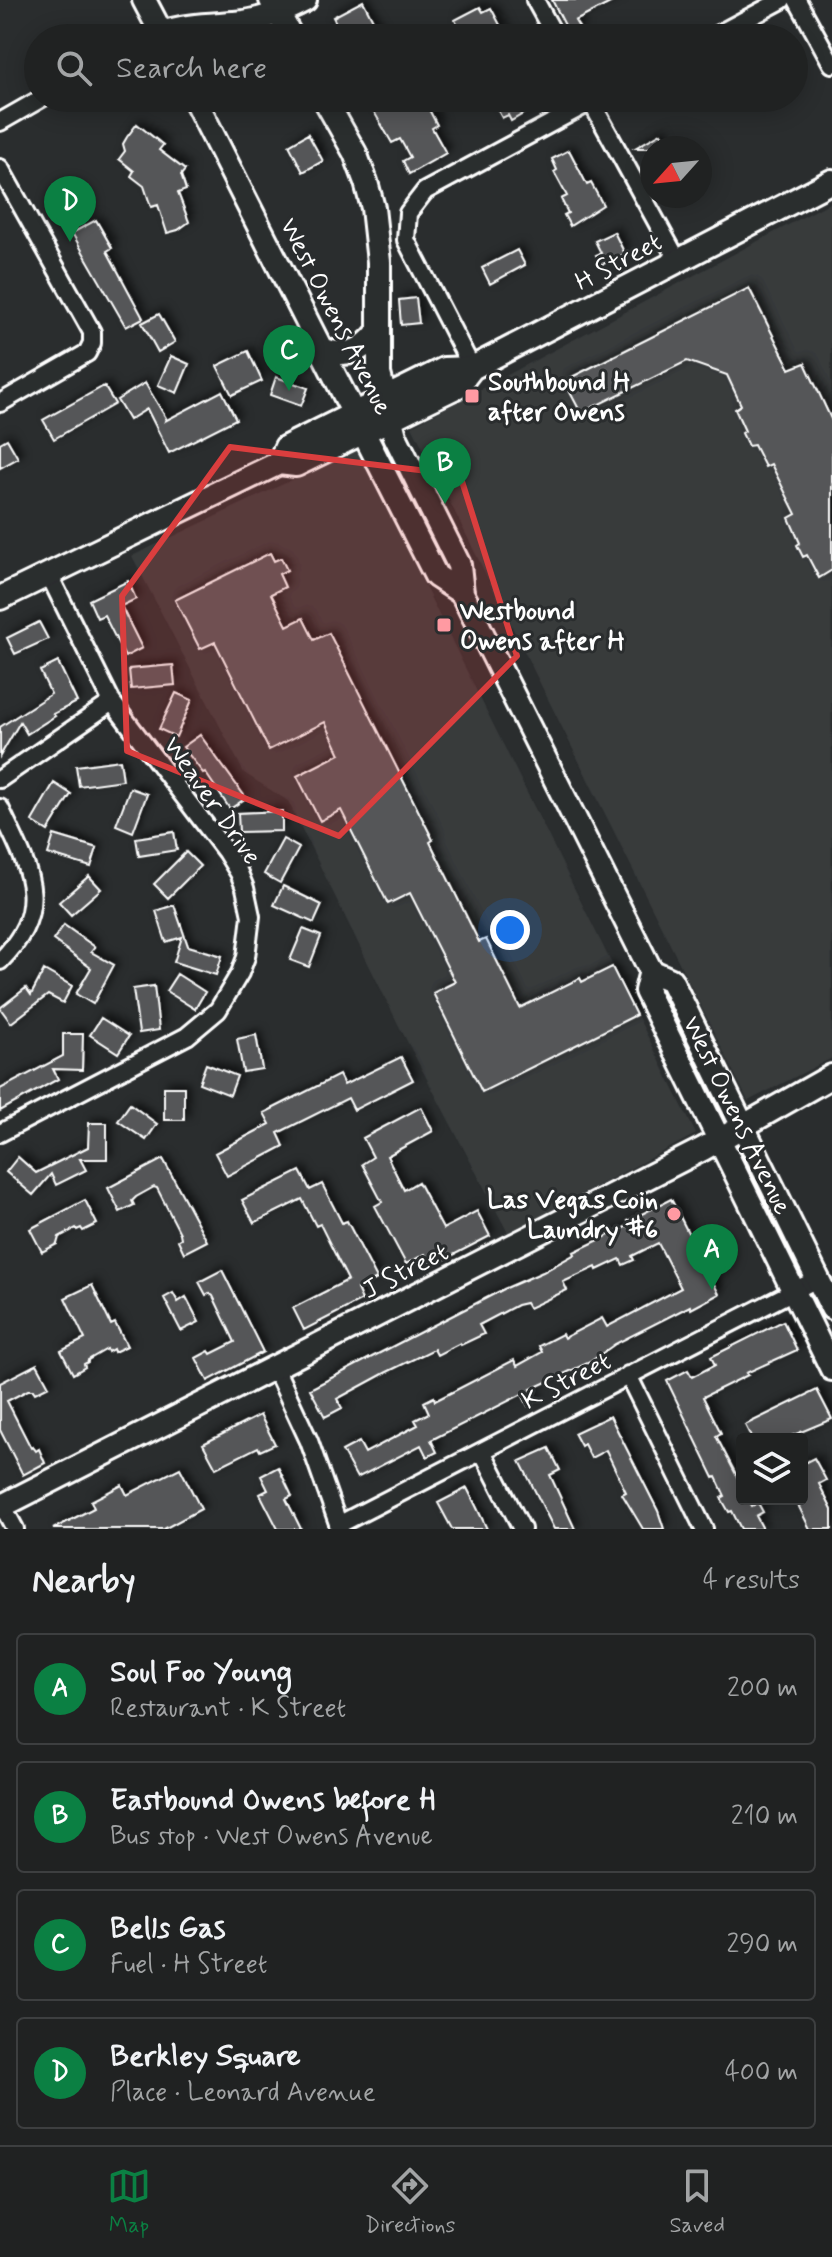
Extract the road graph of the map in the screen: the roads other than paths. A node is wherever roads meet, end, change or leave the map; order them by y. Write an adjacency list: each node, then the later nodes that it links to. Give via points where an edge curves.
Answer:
1 (144, 0): 7 (main road)
2 (305, 0): 6 (main road)
3 (535, 0): 10 (street)
4 (782, 0): 11 (street)
5 (797, 0): 12 (street)
6 (274, 6): 8 (main road, via 247,21); 9 (main road)
7 (154, 24)
8 (214, 24)
9 (284, 24)
10 (548, 24)
11 (737, 24)
12 (832, 64)
13 (24, 108): 18 (street)
14 (201, 112): 23 (main road, West Owens Avenue)
15 (332, 112): 22 (main road, West Owens Avenue, via 355,153 373,208)
16 (569, 112): 24 (street, via 425,191 408,213 406,240)
17 (600, 112): 21 (street)
18 (0, 122)
19 (0, 168): 25 (street, via 92,332 87,353)
20 (832, 181): 21 (main road, H Street)
21 (678, 261): 24 (main road, H Street)
22 (378, 332): 23 (main road, via 353,353); 26 (main road, West Owens Avenue)
23 (323, 350): 27 (main road, West Owens Avenue)
24 (472, 368): 26 (main road, H Street, via 458,386)
25 (0, 403)
26 (387, 409): 27 (main road, H Street); 29 (main road, West Owens Avenue, via 395,436 459,565)
27 (360, 422): 28 (main road, H Street, via 286,447 279,463); 29 (main road, West Owens Avenue, via 436,576)
28 (49, 575): 30 (main road, H Street); 31 (street, Weaver Drive)
29 (462, 593): 35 (main road, West Owens Avenue)
30 (0, 598)
31 (112, 702): 32 (street); 38 (street, Weaver Drive, via 239,873 251,916 246,957 231,993 187,1036)
32 (0, 779)
33 (0, 808): 34 (street, via 31,873 32,894 20,937)
34 (0, 961)
35 (651, 971): 37 (main road, West Owens Avenue, via 671,980); 39 (main road, West Owens Avenue, via 646,991)
36 (832, 1076): 37 (main road, J Street)
37 (743, 1127): 39 (main road, J Street); 40 (main road, West Owens Avenue)
38 (0, 1133)
39 (719, 1141): 41 (main road, West Owens Avenue); 43 (main road, J Street)
40 (817, 1279): 41 (street, K Street); 42 (main road, West Owens Avenue)
41 (793, 1291): 44 (main road, West Owens Avenue); 45 (street, K Street)
42 (832, 1308)
43 (275, 1368): 47 (main road, J Street); 48 (street, via 309,1441)
44 (832, 1369)
45 (628, 1375): 46 (street, K Street); 51 (street)
46 (482, 1451): 48 (street, K Street); 50 (street)
47 (1, 1504): 49 (street)
48 (339, 1527)
49 (15, 1529)
50 (522, 1529)
51 (704, 1529)

